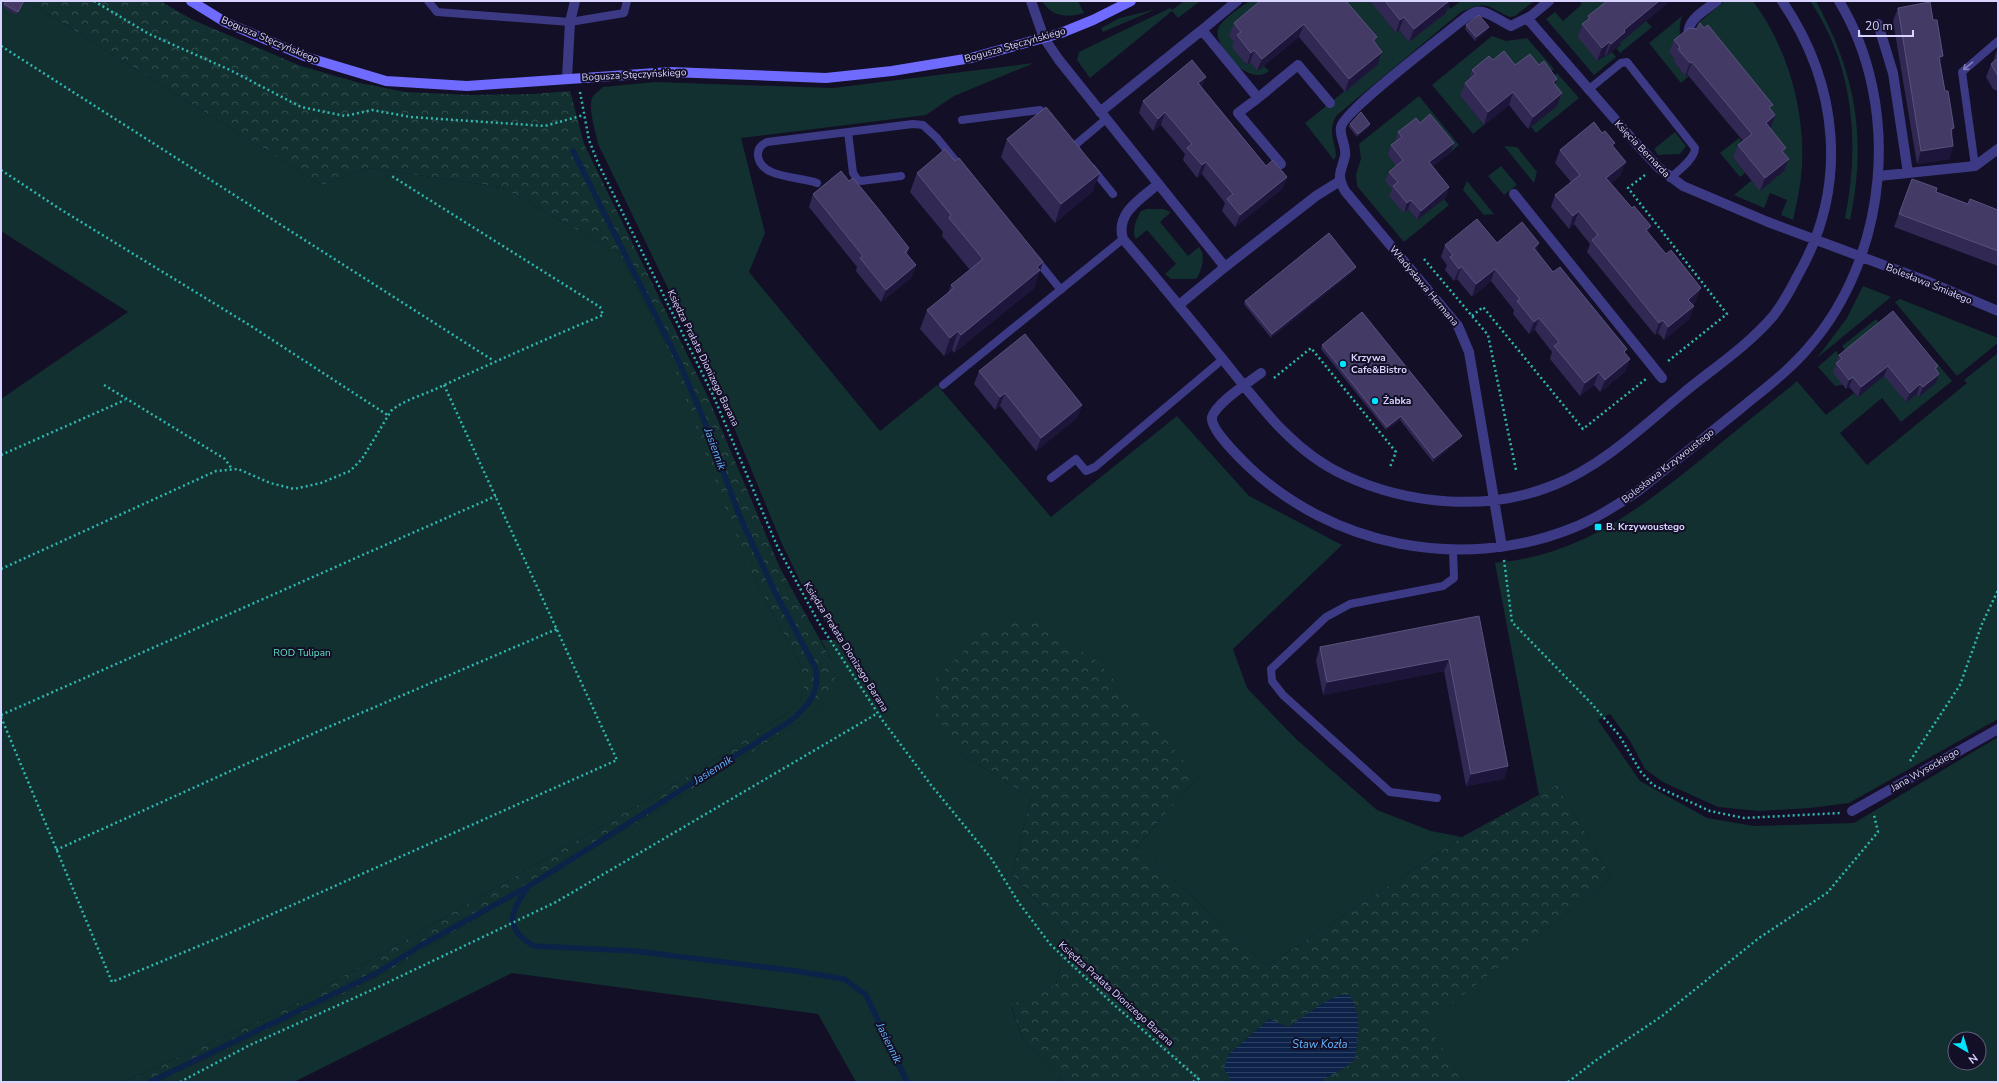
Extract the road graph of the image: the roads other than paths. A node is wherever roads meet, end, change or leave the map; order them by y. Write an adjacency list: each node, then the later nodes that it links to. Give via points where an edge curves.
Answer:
1 (191, 1): 19 (street, Bogusza Stęczyńskiego, via 224,22 309,58 386,81 467,86)
2 (428, 1): 13 (lane, via 437,12)
3 (575, 1): 13 (street)
4 (627, 1): 13 (lane, via 624,13)
5 (1031, 1): 17 (street)
6 (1131, 1): 17 (street, Bogusza Stęczyńskiego, via 1093,20)
7 (1237, 1): 15 (street)
8 (1549, 1): 12 (street)
9 (1716, 1): 16 (street, via 1690,23)
10 (1782, 1): 41 (street, via 1801,31 1812,55 1826,104 1830,134 1829,190)
11 (1839, 1): 33 (street, Bolesława Krzywoustego, via 1857,38 1874,95 1880,149)
12 (1527, 18): 20 (street, Księcia Bernarda); 35 (street, via 1511,26 1487,12 1476,12 1460,22 1368,97 1341,125 1345,155 1339,173)
13 (570, 22): 19 (street)
14 (1878, 24): 30 (street, via 1892,74)
15 (1202, 30): 21 (street); 23 (street)
16 (1689, 36)
17 (1044, 38): 19 (street, Bogusza Stęczyńskiego, via 971,58 892,71 826,78 670,72); 23 (street)
18 (1998, 41): 29 (lane, one-way to 29, via 1962,72)
19 (572, 78)
20 (1588, 90): 34 (street, Księcia Bernarda); 34 (lane, via 1621,63 1627,62 1695,148 1692,157)
21 (1258, 98): 22 (street, via 1298,65); 28 (street, via 1238,113)
22 (1330, 103)
23 (1103, 116): 37 (street); 38 (lane, via 1072,144)
24 (962, 120): 25 (lane, via 1040,110 1047,113)
25 (1056, 124)
26 (848, 132): 31 (lane, via 923,125); 32 (lane, via 854,174 857,179 861,181); 36 (lane, via 767,142 760,146 759,161 764,170)
27 (1998, 149): 29 (street)
28 (1281, 164)
29 (1975, 166): 30 (street)
30 (1908, 173): 33 (street)
31 (966, 174)
32 (901, 176)
33 (1879, 176): 43 (street, Bolesława Krzywoustego)
34 (1670, 178): 41 (street, Księcia Bernarda, via 1768,222)
35 (1340, 181): 44 (street, via 1316,196); 54 (street, Władysława Hermana, via 1358,207 1458,326 1469,352)
36 (817, 183)
37 (1158, 184): 40 (street, via 1125,214 1121,231); 44 (street)
38 (1113, 194)
39 (1514, 194): 50 (street)
40 (1123, 239): 45 (lane); 46 (street)
41 (1816, 239): 43 (street, Księcia Bernarda); 54 (street, via 1800,272 1774,314 1747,342 1614,450 1554,486)
42 (1031, 253): 45 (lane)
43 (1861, 256): 47 (street, Bolesława Śmiałego); 55 (street, Bolesława Krzywoustego, via 1844,292 1810,346 1794,364 1702,440 1638,491 1594,518 1543,538)
44 (1225, 267): 46 (street)
45 (1061, 290): 51 (lane)
46 (1179, 305): 48 (street)
47 (1998, 311)
48 (1223, 359): 52 (street); 53 (lane, via 1095,467 1086,471 1076,459)
49 (1261, 373): 52 (street)
50 (1662, 378)
51 (943, 385)
52 (1244, 386): 54 (street, via 1286,435 1317,460 1340,474 1384,491 1429,500 1470,502); 56 (street, Bolesława Krzywoustego, via 1219,407 1212,418 1212,424 1240,459 1270,485 1300,506 1355,531 1384,540)
53 (1051, 478)
54 (1495, 499): 55 (street, Władysława Hermana)
55 (1502, 547): 56 (street, Bolesława Krzywoustego)
56 (1453, 550): 58 (lane, via 1454,578 1443,586 1350,604 1326,617 1271,669 1272,681 1283,695 1390,792)
57 (1998, 729): 59 (street, Jana Wysockiego)
58 (1437, 798)
59 (1852, 811)

